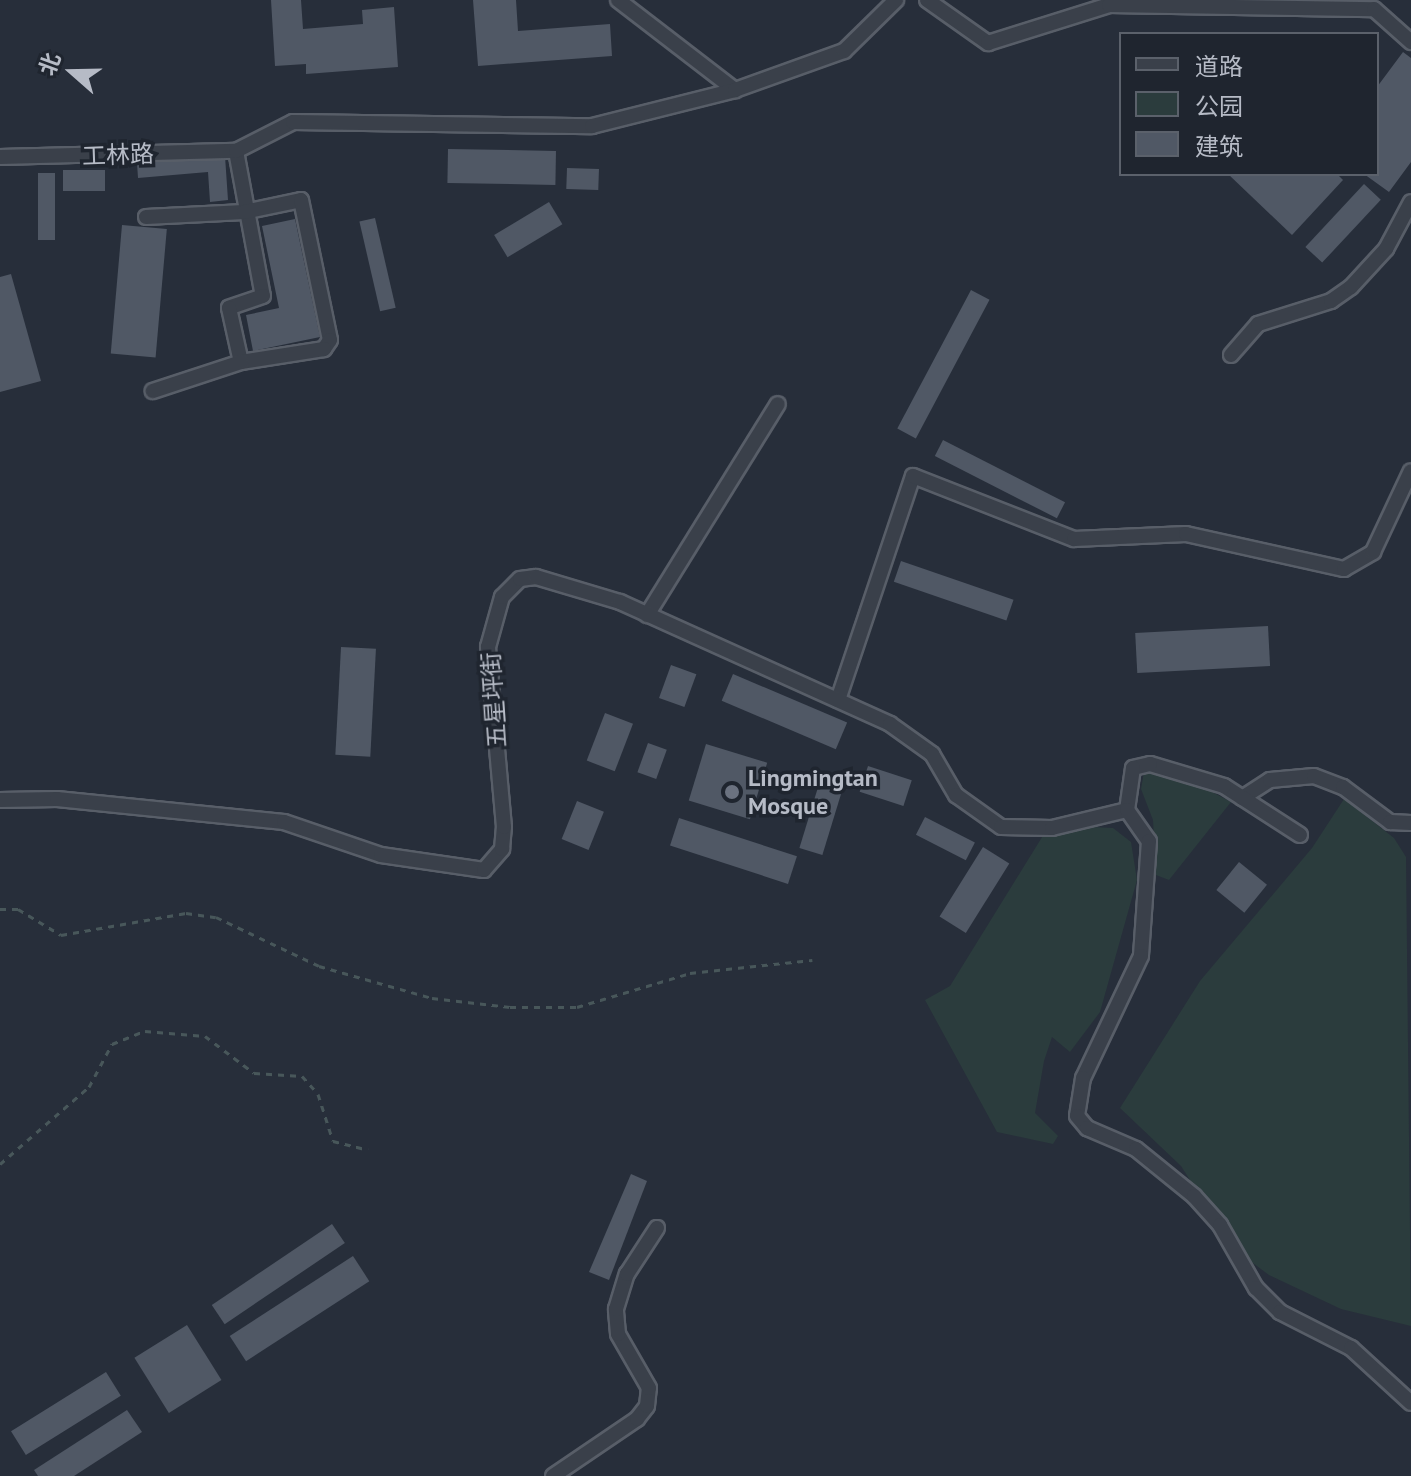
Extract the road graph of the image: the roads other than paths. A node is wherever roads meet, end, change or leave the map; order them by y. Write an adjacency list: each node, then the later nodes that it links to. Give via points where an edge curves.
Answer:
1 (618, 0): 6 (street)
2 (896, 0): 6 (street, via 844,51)
3 (927, 0): 4 (street, via 988,43 1109,5)
4 (1374, 5): 5 (street)
5 (1411, 42)
6 (735, 90): 7 (street, via 592,126 293,122)
7 (236, 151): 8 (street, 工林路); 10 (street)
8 (0, 157)
9 (1411, 202): 12 (street, via 1386,249 1351,287 1331,301 1258,324)
10 (244, 212): 11 (street); 13 (street, via 263,296 229,308); 13 (street, via 301,200 330,340 324,349)
11 (146, 217)
12 (1231, 355)
13 (241, 362): 14 (street)
14 (153, 391)
15 (778, 404): 17 (street)
16 (1411, 471): 18 (street, via 1373,552 1344,569 1186,534 1074,539 913,476)
17 (647, 615): 18 (street, 五星坪街); 20 (street, 五星坪街, via 557,579 520,579 502,597 488,647 504,827 502,849 484,870 381,855 255,818)
18 (838, 700): 21 (street, 五星坪街, via 932,754 956,795 1001,827 1052,828)
19 (1242, 798): 21 (street, via 1224,786 1150,764 1133,768); 22 (street, via 1270,780 1314,776 1343,787 1390,822); 23 (street)
20 (0, 800)
21 (1127, 810): 25 (street, via 1149,841 1141,956 1083,1078 1077,1116 1087,1128 1136,1149 1194,1196 1220,1225 1256,1288 1280,1312 1351,1348)
22 (1411, 823)
23 (1300, 835)
24 (657, 1228): 26 (street, via 627,1274 616,1309 618,1334 649,1388 647,1406 637,1419)
25 (1411, 1403)
26 (553, 1476)

